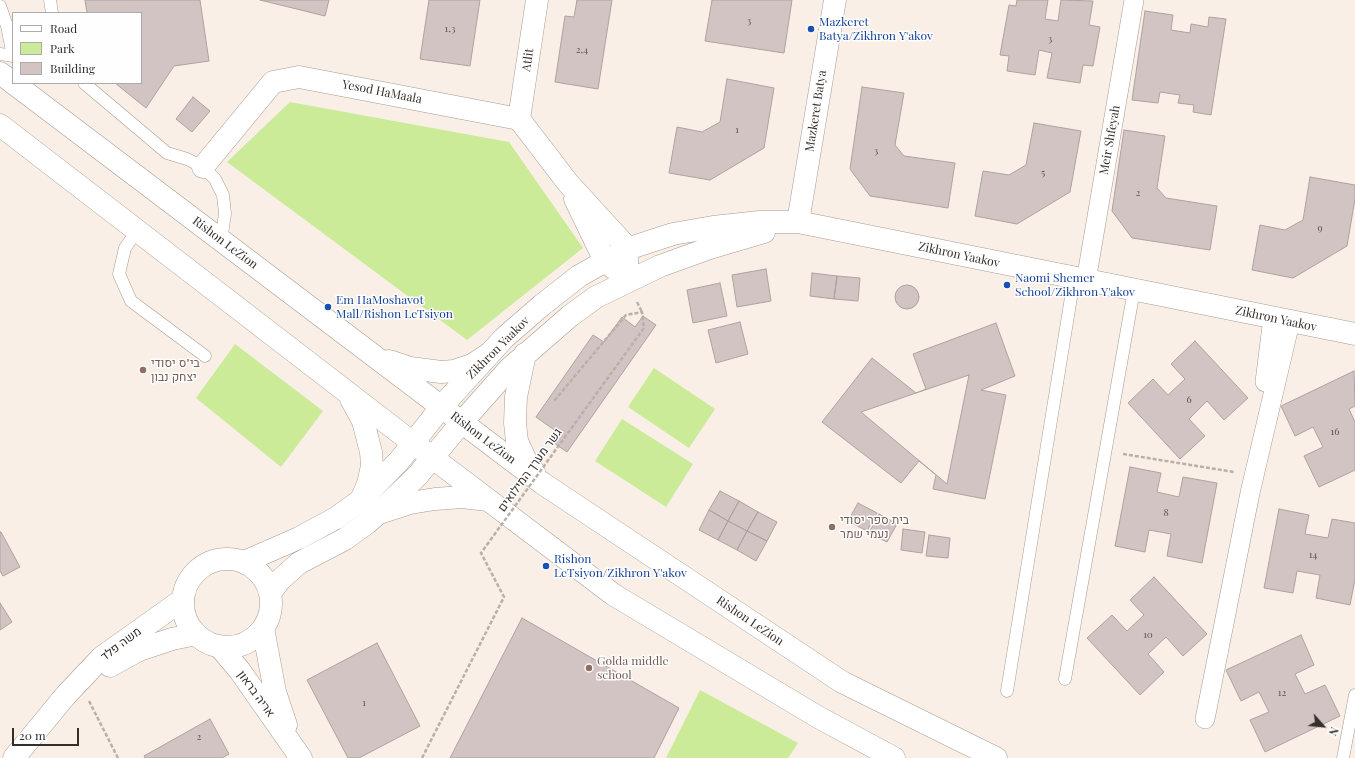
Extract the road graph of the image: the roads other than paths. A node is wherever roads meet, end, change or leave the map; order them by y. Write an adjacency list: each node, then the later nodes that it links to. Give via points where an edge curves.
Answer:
1 (50, 0): 6 (lane)
2 (537, 0): 14 (street, Atlit)
3 (835, 0): 18 (street, Mazkeret Batya)
4 (1134, 0): 23 (street, Meir Shfeyah)
5 (0, 6): 7 (lane)
6 (52, 12)
7 (12, 51)
8 (0, 54): 9 (lane)
9 (12, 56)
10 (0, 73): 11 (street, Rishon LeZion)
11 (12, 82)
12 (15, 84): 20 (street, Rishon LeZion)
13 (85, 84): 16 (lane, via 168,153)
14 (520, 119): 16 (street, Yesod HaMaala, via 299,76 273,82); 17 (street)
15 (0, 125): 19 (street)
16 (203, 167): 20 (lane, via 215,179 223,195 225,214)
17 (568, 183): 21 (street); 22 (street)
18 (798, 222): 21 (street, Zikhron Yaakov, via 760,222 713,227 673,234); 23 (street, Zikhron Yaakov); 24 (street, Zikhron Yaakov, via 710,248)
19 (137, 231): 30 (lane, via 126,248 119,274 131,301); 32 (street)
20 (221, 240): 31 (street, Rishon LeZion)
21 (627, 249): 22 (street, Zikhron Yaakov); 24 (street)
22 (605, 261): 24 (street); 28 (street, Zikhron Yaakov, via 579,276 542,305)
23 (1080, 280): 25 (street, Zikhron Yaakov); 50 (lane)
24 (627, 281): 29 (street, Zikhron Yaakov, via 596,297)
25 (1134, 290): 26 (street, Zikhron Yaakov); 48 (lane)
26 (1282, 320): 27 (street, Zikhron Yaakov); 38 (street); 38 (street, via 1258,437)
27 (1355, 334)
28 (489, 354): 31 (street, via 472,365 441,372 410,368); 33 (street, Zikhron Yaakov)
29 (525, 354): 34 (street, Zikhron Yaakov); 37 (street, via 516,396 517,441 526,461)
30 (205, 356)
31 (378, 358): 33 (street, Rishon LeZion)
32 (347, 392): 35 (street); 39 (street, via 363,421 371,452 372,466)
33 (442, 406): 34 (street, Rishon LeZion); 35 (street, Zikhron Yaakov)
34 (462, 422): 36 (street, Zikhron Yaakov); 37 (street, Rishon LeZion)
35 (413, 443): 36 (street); 39 (street, Zikhron Yaakov, via 382,480)
36 (432, 458): 40 (street); 41 (street, Zikhron Yaakov)
37 (542, 483): 57 (street, Rishon LeZion, via 842,682)
38 (1250, 493): 53 (street)
39 (361, 500): 42 (street, Zikhron Yaakov, via 336,518 299,538)
40 (488, 500): 41 (street, via 462,497 435,499 410,503); 56 (street, via 614,594 818,717)
41 (379, 513): 43 (street, Zikhron Yaakov, via 345,539 299,563)
42 (244, 562): 43 (street, via 256,569 265,580); 44 (street, via 216,560 204,565 190,580)
43 (270, 593): 45 (street, via 271,608)
44 (182, 600): 46 (street, via 184,614 190,628); 49 (street, משה פלד, via 102,657)
45 (263, 628): 47 (street, via 244,644); 54 (street, אריה בראון, via 276,692)
46 (196, 634): 47 (street, via 200,639); 49 (street, משה פלד, via 138,650)
47 (219, 646): 54 (street, אריה בראון, via 240,671)
48 (1065, 679)
49 (73, 689): 55 (street, משה פלד)
50 (1007, 690)
51 (1355, 694): 52 (lane)
52 (1354, 710): 58 (lane)
53 (1205, 719)
54 (296, 750)
55 (14, 758)
56 (894, 758)
57 (996, 758)
58 (1343, 758)

